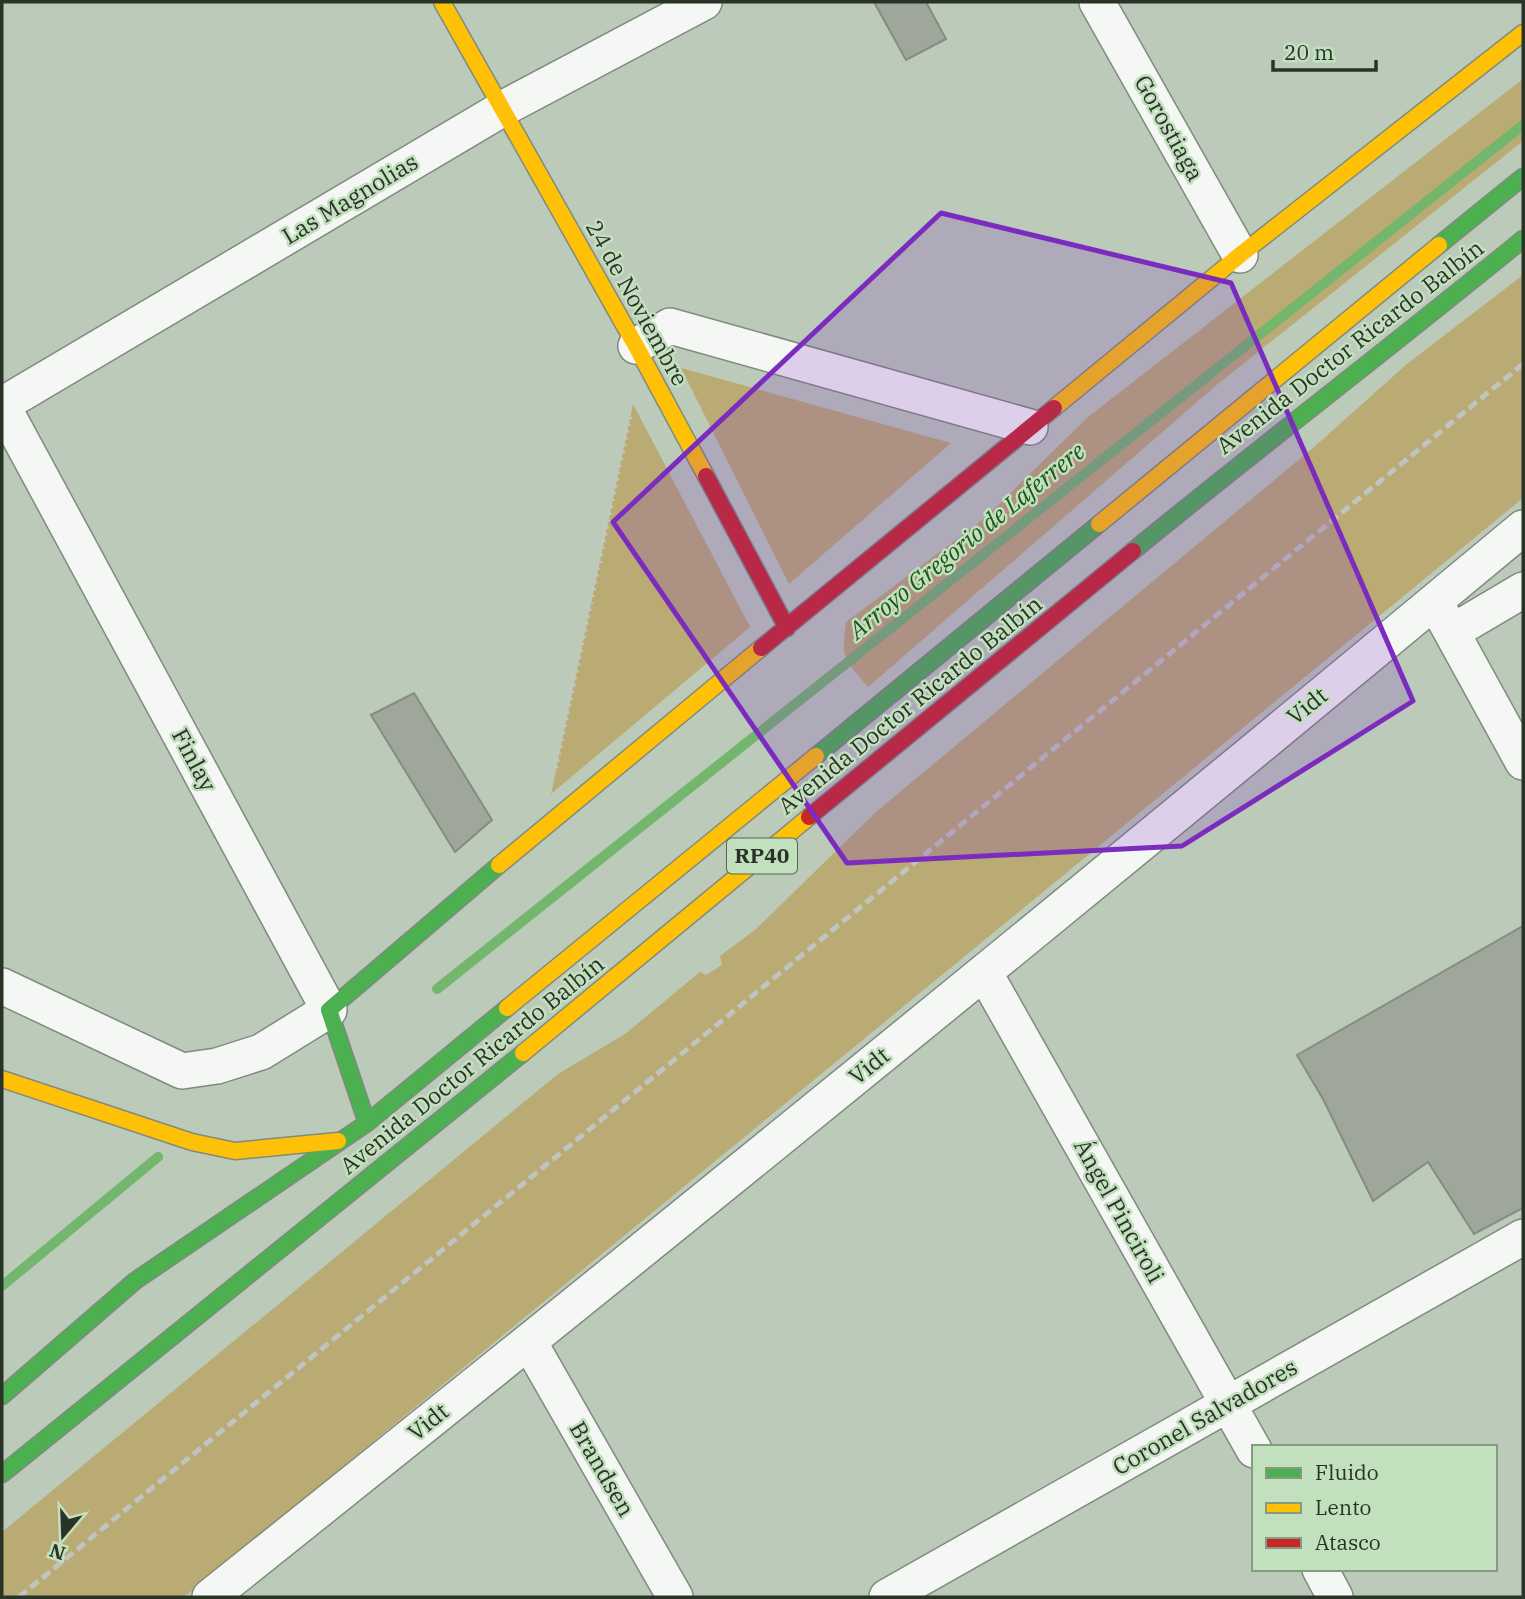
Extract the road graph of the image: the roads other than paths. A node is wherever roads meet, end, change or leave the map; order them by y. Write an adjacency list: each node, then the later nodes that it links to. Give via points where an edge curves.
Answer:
1 (442, 2): 5 (main road, 24 de Noviembre)
2 (704, 2): 5 (street, Las Magnolias)
3 (1097, 2): 8 (street, Gorostiaga)
4 (1523, 33): 8 (main road)
5 (502, 109): 9 (main road, 24 de Noviembre); 10 (street, Las Magnolias)
6 (1523, 177): 22 (main road, Avenida Doctor Ricardo Balbín / RP40)
7 (1523, 239): 29 (main road, Avenida Doctor Ricardo Balbín / RP40, via 1242,461 414,1143)
8 (1240, 254): 11 (main road)
9 (636, 346): 11 (street, via 670,326); 15 (main road, 24 de Noviembre)
10 (2, 405): 20 (street, Finlay)
11 (1030, 427): 15 (main road)
12 (1523, 528): 14 (street, Vidt)
13 (1523, 590): 16 (street)
14 (1435, 601): 16 (street); 18 (street, Vidt)
15 (787, 628): 20 (main road)
16 (1452, 632): 17 (street)
17 (1523, 762)
18 (984, 972): 25 (street, Vidt); 27 (street, Ángel Pinciroli)
19 (2, 986): 20 (street, via 181,1071 261,1052)
20 (329, 1010): 22 (main road, Finlay)
21 (2, 1079): 23 (main road, via 192,1142 235,1151)
22 (367, 1123): 23 (main road, Avenida Doctor Ricardo Balbín / RP40)
23 (338, 1141): 26 (main road, Avenida Doctor Ricardo Balbín / RP40, via 135,1281)
24 (1523, 1237): 27 (street, Coronel Salvadores)
25 (530, 1342): 31 (street, Vidt); 32 (street, Brandsen)
26 (2, 1396)
27 (1228, 1404): 28 (street, Ángel Pinciroli); 33 (street, Coronel Salvadores)
28 (1252, 1446)
29 (2, 1474)
30 (1321, 1571): 34 (street)
31 (210, 1597)
32 (675, 1597)
33 (887, 1597)
34 (1335, 1597)

